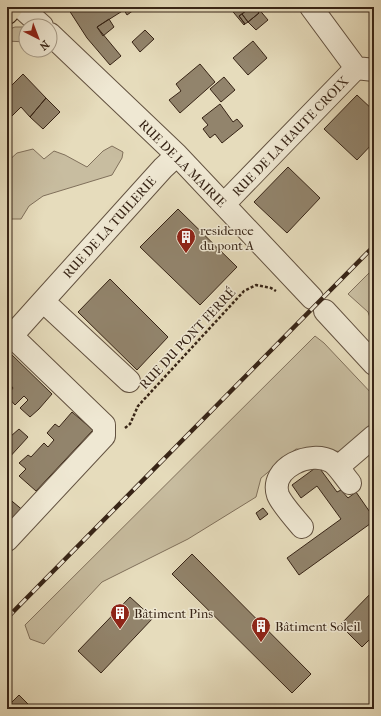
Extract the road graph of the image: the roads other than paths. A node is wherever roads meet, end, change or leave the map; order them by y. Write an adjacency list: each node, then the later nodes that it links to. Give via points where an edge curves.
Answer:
1 (12, 7): 4 (main road)
2 (22, 7): 5 (street)
3 (311, 7): 7 (street, RUE DE LA HAUTE CROIX)
4 (7, 13)
5 (34, 18)
6 (58, 42): 8 (street, RUE DE LA MAIRIE)
7 (365, 69): 9 (street, RUE DE LA HAUTE CROIX)
8 (177, 155): 9 (street, RUE DE LA MAIRIE); 10 (street, RUE DE LA TUILERIE)
9 (224, 204): 12 (street, RUE DE LA MAIRIE)
10 (43, 301): 11 (street, RUE DE LA TUILERIE); 13 (street)
11 (11, 335): 16 (street, RUE DE LA TUILERIE, via 104,425 104,436)
12 (374, 364)
13 (129, 381)
14 (374, 436): 15 (street, via 344,475 332,462 325,459 304,458 286,470 279,479 278,496)
15 (302, 527)
16 (7, 540)

